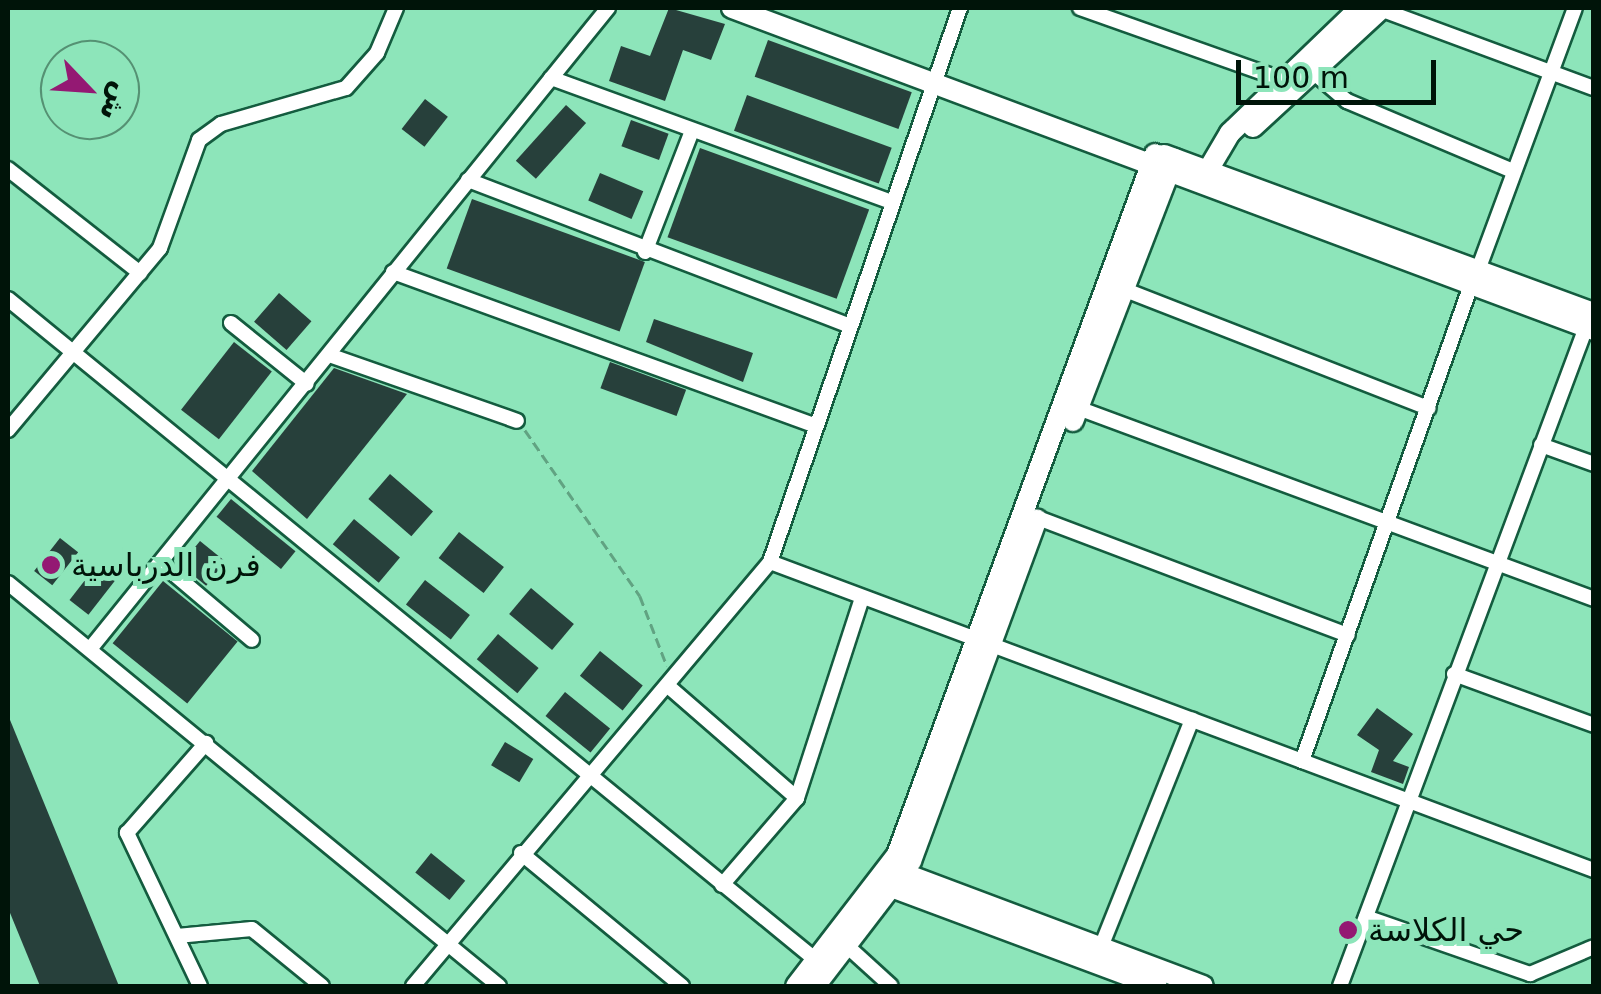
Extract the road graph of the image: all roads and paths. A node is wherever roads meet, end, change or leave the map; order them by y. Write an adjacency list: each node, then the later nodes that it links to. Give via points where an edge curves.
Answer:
1 (396, 8): 26 (street, via 377,54 346,88 221,124 200,140 168,234)
2 (608, 8): 12 (street)
3 (732, 8): 11 (street)
4 (762, 8): 11 (street)
5 (960, 8): 11 (street)
6 (1080, 8): 13 (street)
7 (1374, 8): 9 (street); 10 (street); 13 (street)
8 (1575, 8): 9 (street)
9 (1547, 71): 14 (street); 18 (street)
10 (1312, 72): 16 (street); 18 (street, via 1347,101)
11 (933, 76): 17 (street); 23 (street)
12 (551, 78): 15 (street); 21 (street)
13 (1281, 79): 16 (street)
14 (1594, 88)
15 (692, 131): 23 (street); 24 (street)
16 (1219, 151): 20 (street)
17 (1163, 162): 20 (street); 28 (street); 54 (street)
18 (1514, 171): 27 (street)
19 (13, 173): 22 (street); 26 (street)
20 (1203, 177): 27 (street)
21 (468, 180): 24 (street); 25 (street)
22 (8, 191)
23 (891, 202): 32 (street)
24 (646, 252): 32 (street)
25 (393, 272): 34 (street); 39 (street)
26 (140, 274): 33 (street)
27 (1475, 277): 30 (street); 37 (street)
28 (1123, 289): 36 (street); 37 (street)
29 (8, 299): 33 (street)
30 (1592, 318): 41 (street)
31 (231, 323): 35 (street)
32 (847, 326): 39 (street)
33 (74, 352): 40 (street); 43 (street)
34 (330, 354): 35 (street); 38 (street)
35 (306, 384): 43 (street)
36 (1078, 408): 44 (street); 45 (street)
37 (1429, 408): 45 (street)
38 (517, 421): 57 (path, via 640,596)
39 (811, 424): 46 (street)
40 (8, 430)
41 (1541, 445): 42 (street); 47 (street)
42 (1594, 464)
43 (230, 479): 48 (street); 62 (street)
44 (1038, 518): 52 (street); 54 (street)
45 (1388, 522): 47 (street); 52 (street)
46 (770, 562): 50 (street); 57 (street)
47 (1495, 562): 51 (street); 56 (street)
48 (161, 563): 53 (street); 55 (street)
49 (8, 583): 55 (street)
50 (862, 598): 54 (street); 63 (street)
51 (1594, 598)
52 (1348, 635): 61 (street)
53 (252, 640)
54 (985, 643): 58 (street); 67 (street)
55 (90, 649): 60 (street)
56 (1454, 674): 59 (street); 64 (street)
57 (670, 683): 62 (street); 63 (street)
58 (1192, 720): 61 (street); 73 (street)
59 (1594, 725)
60 (206, 743): 70 (street, via 127,833); 71 (street)
61 (1302, 761): 64 (street)
62 (593, 773): 65 (street); 68 (street)
63 (797, 798): 68 (street)
64 (1408, 799): 66 (street); 69 (street)
65 (521, 853): 71 (street); 80 (street)
66 (1594, 870)
67 (892, 879): 72 (street); 73 (street); 75 (street); 84 (street)
68 (722, 885): 75 (street)
69 (1366, 918): 74 (street, via 1530,974); 86 (street)
70 (177, 936): 76 (street); 77 (street, via 252,929)
71 (447, 944): 78 (street); 79 (street)
72 (847, 946): 82 (street); 83 (street)
73 (1100, 947): 85 (street)
74 (1594, 947)
75 (817, 961): 81 (street)
76 (200, 986)
77 (322, 986)
78 (413, 986)
79 (499, 986)
80 (682, 986)
81 (796, 986)
82 (815, 986)
83 (891, 986)
84 (1156, 986)
85 (1204, 986)
86 (1340, 986)

